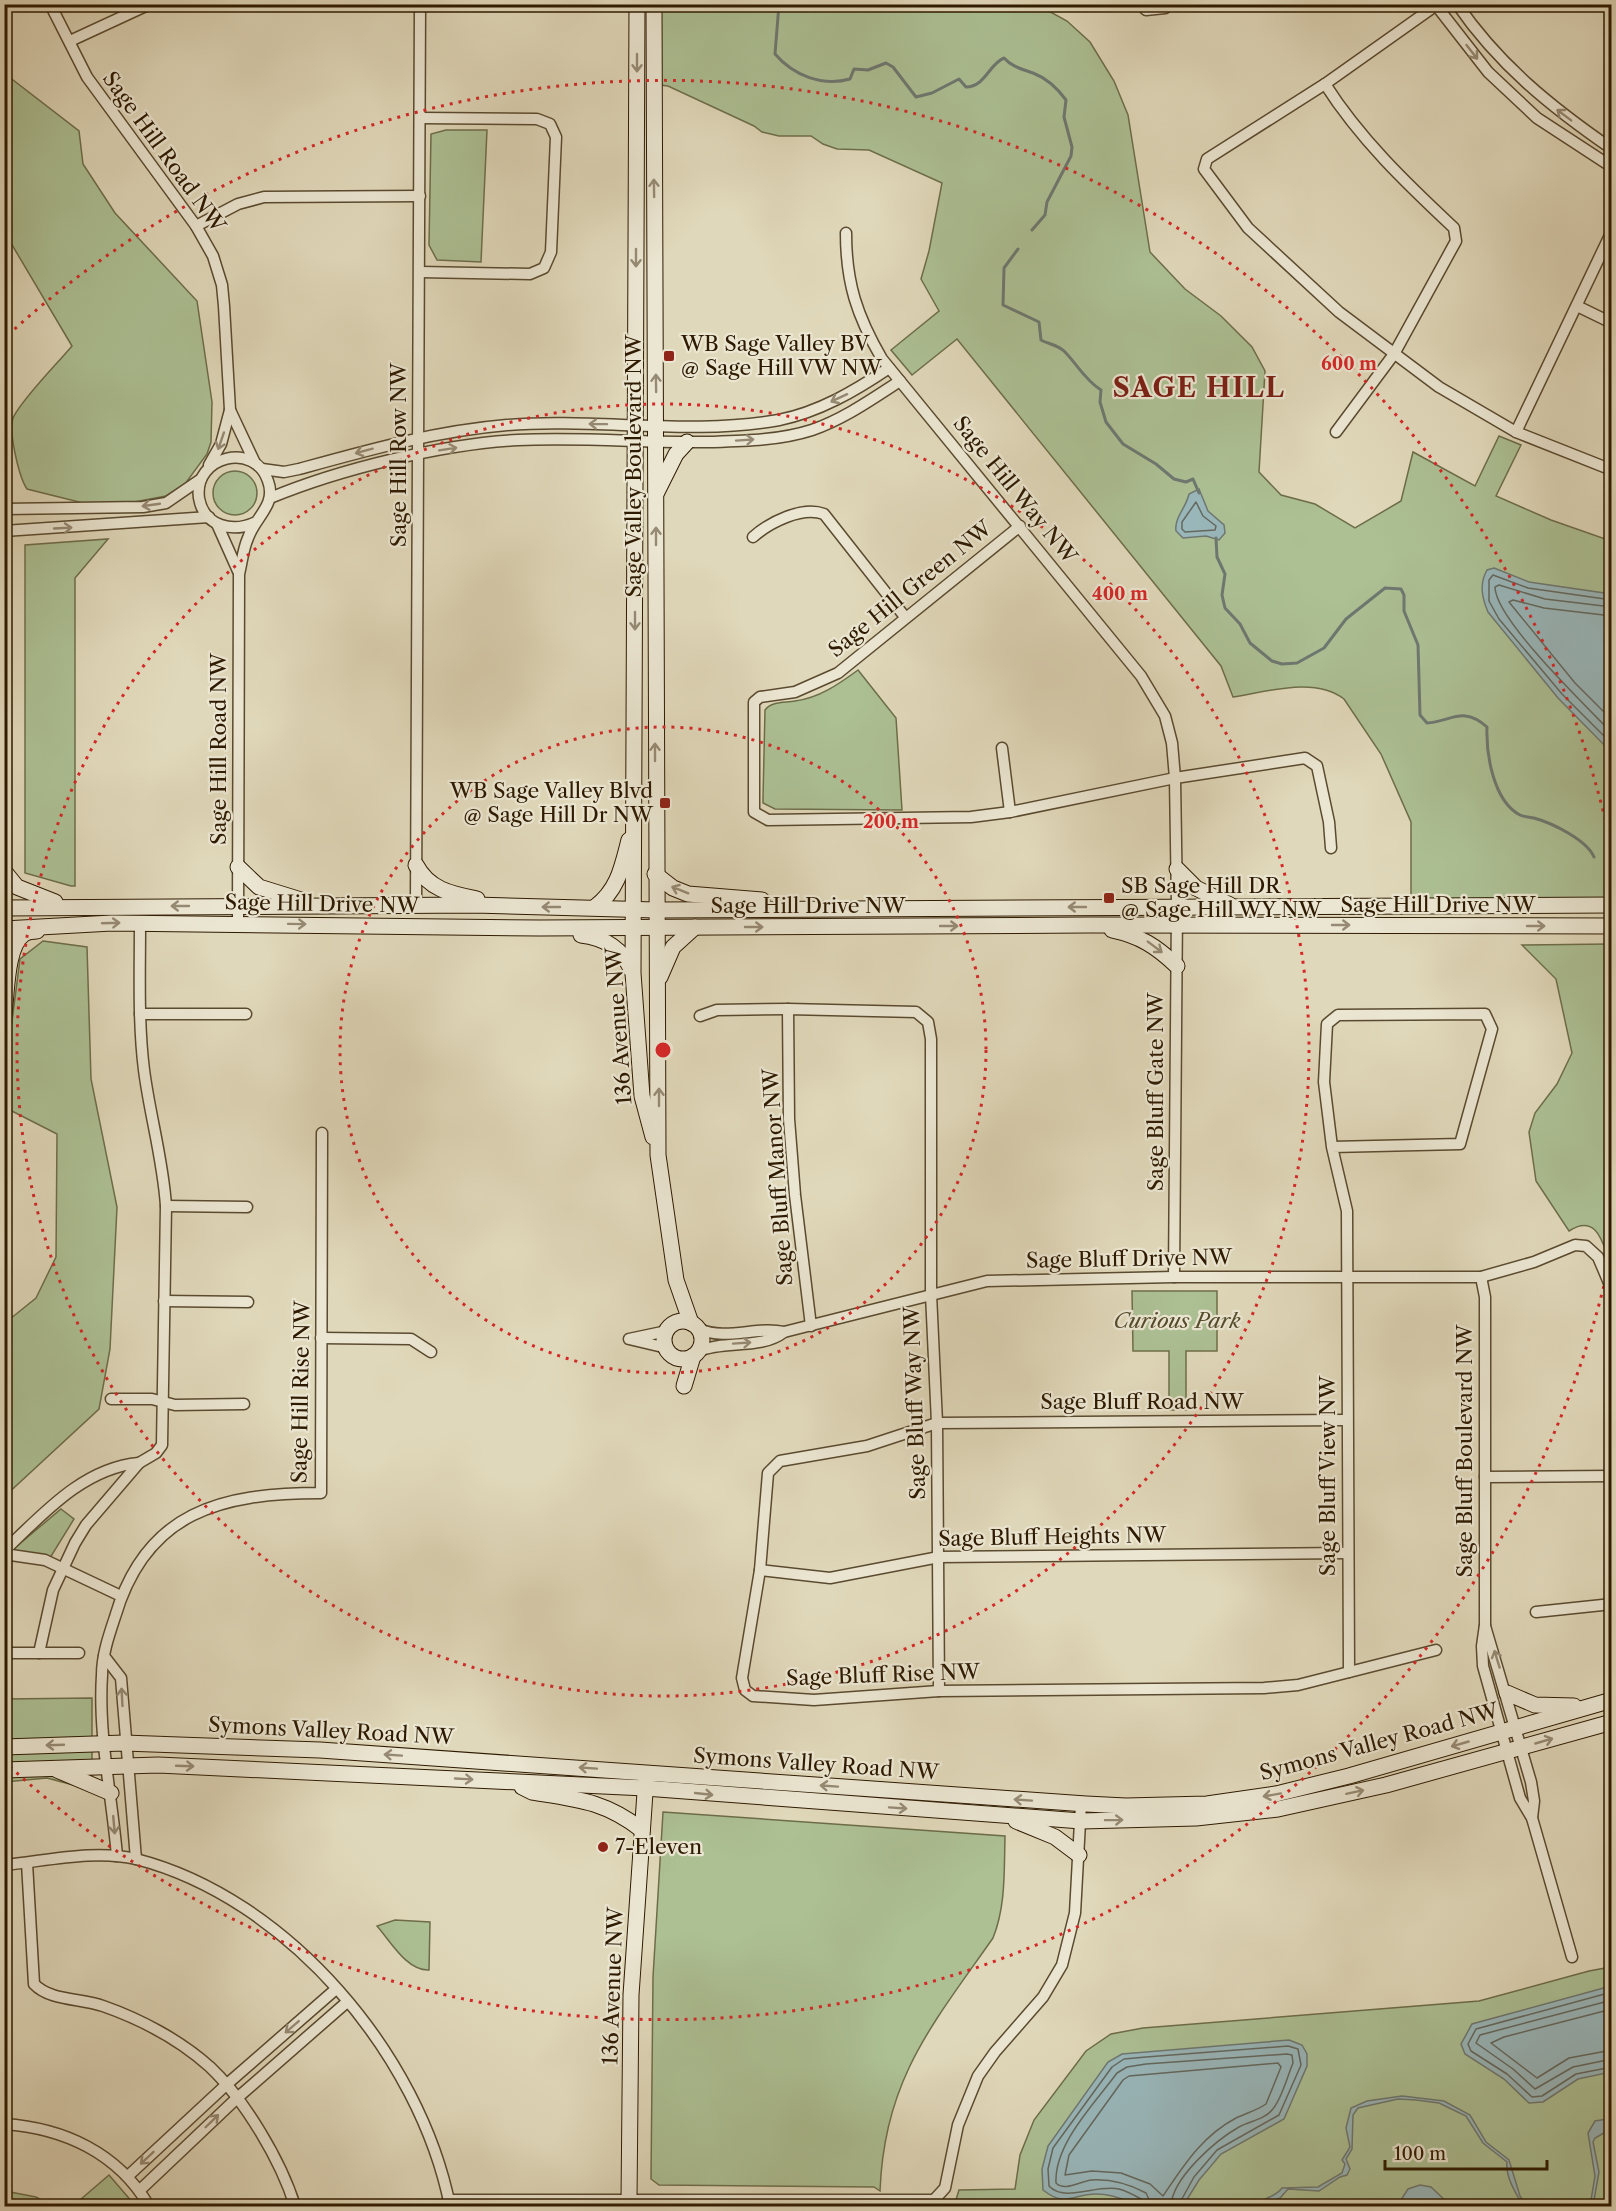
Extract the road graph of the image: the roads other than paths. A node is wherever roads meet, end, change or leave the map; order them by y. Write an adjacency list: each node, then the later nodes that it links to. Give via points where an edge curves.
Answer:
1 (50, 4): 10 (street, Sage Hill Road NW)
2 (150, 4): 10 (street)
3 (420, 4): 12 (street, Sage Hill Row NW)
4 (637, 4): 26 (street, Sage Valley Boulevard NW, one-way to 26)
5 (654, 4): 29 (street, Sage Valley Boulevard NW, one-way to 5)
6 (1140, 4): 7 (street, via 1146,10)
7 (1170, 4)
8 (1456, 4): 13 (street, one-way to 8, via 1534,92 1498,56)
9 (1436, 5): 11 (street); 14 (street, one-way to 14, via 1488,72 1537,118)
10 (70, 41): 16 (street, Sage Hill Road NW, via 87,77)
11 (1324, 84): 22 (street, via 1378,156 1454,228 1456,241); 22 (street, via 1208,159 1204,169 1248,228 1339,312)
12 (420, 118): 15 (street, Sage Hill Row NW); 19 (street, via 537,119 550,124 556,137 551,252 544,268 530,274)
13 (1611, 149)
14 (1611, 167)
15 (420, 196): 16 (street, via 264,197 238,204); 19 (street, Sage Hill Row NW)
16 (196, 226): 25 (street, Sage Hill Road NW, via 213,256 222,285)
17 (1611, 231): 20 (street)
18 (846, 233): 23 (street, Sage Hill Way NW, via 846,267 854,300 869,336)
19 (420, 272): 30 (street, Sage Hill Row NW)
20 (1577, 306): 21 (street); 28 (street)
21 (1611, 323)
22 (1394, 354): 27 (street); 28 (street, via 1438,387)
23 (889, 368): 24 (street, Sage Hill Way NW); 29 (street, one-way to 29, via 854,392 780,420)
24 (900, 381): 32 (street, one-way to 24, via 758,440 812,430); 42 (street, Sage Hill Way NW)
25 (230, 410): 34 (street, Sage Hill Road NW); 36 (street, Sage Hill Road NW, one-way to 36, via 220,444)
26 (636, 425): 29 (street); 30 (street, one-way to 30, via 542,423); 31 (street, Sage Valley Boulevard NW)
27 (1336, 432)
28 (1516, 432): 35 (street)
29 (656, 434): 31 (street); 32 (street); 37 (street, Sage Valley Boulevard NW)
30 (419, 436): 33 (street, Sage Hill Row NW); 34 (street, one-way to 34, via 284,472)
31 (636, 441): 33 (street, one-way to 31, via 516,440); 50 (street, Sage Valley Boulevard NW, one-way to 50)
32 (687, 442): 37 (street, via 676,454)
33 (419, 454): 38 (street, via 296,487); 52 (street, Sage Hill Row NW)
34 (259, 466): 36 (street, via 235,456 215,462); 38 (street, via 270,486)
35 (1611, 470)
36 (204, 474): 39 (street, one-way to 39, via 184,493 165,503 143,507); 40 (street, via 200,499)
37 (656, 495): 56 (street, Sage Valley Boulevard NW, one-way to 37)
38 (270, 498): 41 (street)
39 (4, 509)
40 (213, 521): 41 (street, via 237,528); 43 (street, one-way to 40); 45 (street, Sage Hill Road NW, via 230,547)
41 (256, 522): 45 (street, Sage Hill Road NW)
42 (1020, 526): 46 (street, Sage Hill Green NW); 48 (street, Sage Hill Way NW, via 1141,676 1165,717)
43 (4, 531)
44 (753, 537): 46 (street, via 768,524 813,510 824,514)
45 (239, 574): 53 (street, Sage Hill Road NW)
46 (905, 618): 49 (street, Sage Hill Green NW, via 861,656 826,679 754,702 754,812 768,820 971,817)
47 (1002, 748): 49 (street)
48 (1176, 778): 49 (street, Sage Hill Green NW); 51 (street, Sage Hill Green NW, via 1305,758 1317,766); 54 (street, Sage Hill Way NW)
49 (1010, 812)
50 (634, 820): 64 (street, via 616,883); 68 (street, Sage Valley Boulevard NW)
51 (1331, 848)
52 (416, 865): 58 (street, Sage Hill Row NW); 61 (street, via 426,879 442,890)
53 (238, 867): 57 (street, via 259,887); 60 (street, Sage Hill Road NW)
54 (1177, 869): 62 (street, via 1196,888); 65 (street, Sage Hill Way NW)
55 (4, 871): 63 (street, via 17,887)
56 (655, 874): 67 (street, one-way to 56, via 770,900 688,894); 69 (street, Sage Valley Boulevard NW)
57 (324, 905): 58 (street, Sage Hill Drive NW); 60 (street, Sage Hill Drive NW)
58 (416, 905): 61 (street, Sage Hill Drive NW)
59 (1611, 905): 62 (street, Sage Hill Drive NW)
60 (238, 906): 63 (street, Sage Hill Drive NW, one-way to 63); 71 (street, Sage Hill Road NW)
61 (506, 906): 64 (street, Sage Hill Drive NW, one-way to 61); 76 (street)
62 (1232, 906): 65 (street, Sage Hill Drive NW)
63 (75, 907): 66 (street, Sage Hill Drive NW)
64 (595, 907): 68 (street, Sage Hill Drive NW)
65 (1177, 907): 67 (street, Sage Hill Drive NW, one-way to 67); 73 (street, Sage Bluff Gate NW)
66 (4, 908)
67 (800, 908): 69 (street, Sage Hill Drive NW)
68 (634, 909): 69 (street, Sage Hill Drive NW); 79 (street, Sage Valley Boulevard NW)
69 (656, 910): 80 (street, Sage Valley Boulevard NW)
70 (140, 923): 71 (street, Sage Hill Drive NW); 75 (street, Sage Hill Drive NW, one-way to 70); 87 (street)
71 (238, 924): 76 (street, Sage Hill Drive NW, one-way to 76)
72 (1089, 925): 73 (street, Sage Hill Drive NW); 77 (street, Sage Hill Drive NW, one-way to 72); 82 (street, one-way to 82, via 1143,938)
73 (1177, 925): 74 (street, Sage Hill Drive NW, one-way to 74); 82 (street, Sage Bluff Gate NW)
74 (1611, 926)
75 (53, 927): 81 (street, Sage Hill Drive NW); 86 (street, via 24,933 15,943 10,954)
76 (506, 927): 78 (street, Sage Hill Drive NW)
77 (695, 927): 80 (street, Sage Hill Drive NW); 84 (street, via 673,947)
78 (540, 928): 79 (street, Sage Hill Drive NW); 83 (street, via 597,937 621,952)
79 (634, 928): 80 (street, Sage Hill Drive NW); 83 (street, 136 Avenue NW)
80 (656, 928): 84 (street, 136 Avenue NW)
81 (4, 929)
82 (1177, 966): 95 (street, Sage Bluff Gate NW)
83 (633, 973): 92 (street, 136 Avenue NW, via 642,1096)
84 (658, 982): 92 (street, 136 Avenue NW, one-way to 84)
85 (788, 1009): 89 (street, via 717,1010); 100 (street, via 916,1012 928,1022); 104 (street, Sage Bluff Manor NW, via 790,1130)
86 (4, 1014)
87 (140, 1014): 88 (street); 93 (street, via 144,1070)
88 (246, 1014)
89 (700, 1016)
90 (322, 1133): 107 (street, Sage Hill Rise NW)
91 (1332, 1147): 91 (street, Sage Bluff View NW, via 1324,1082 1327,1024 1338,1015 1485,1014 1492,1029 1460,1144); 97 (street, Sage Bluff View NW, via 1347,1211)
92 (658, 1155): 98 (street, 136 Avenue NW)
93 (166, 1206): 94 (street); 101 (street)
94 (247, 1207)
95 (1174, 1277): 97 (street, Sage Bluff Drive NW); 100 (street, Sage Bluff Drive NW, via 987,1281)
96 (1481, 1277): 97 (street, Sage Bluff Drive NW); 99 (street, Sage Bluff Drive NW, via 1575,1245 1586,1246 1598,1257); 118 (street, Sage Bluff Boulevard NW, via 1485,1297)
97 (1347, 1279): 114 (street, Sage Bluff View NW)
98 (676, 1280): 103 (street, 136 Avenue NW); 105 (street, 136 Avenue NW)
99 (1611, 1290)
100 (931, 1294): 104 (street, Sage Bluff Drive NW); 115 (street, Sage Bluff Way NW)
101 (164, 1301): 102 (street); 112 (street)
102 (248, 1302)
103 (695, 1326): 105 (street, via 681,1321); 106 (street, Sage Bluff Drive NW, via 716,1334); 110 (street, via 702,1340)
104 (812, 1326): 106 (street, Sage Bluff Drive NW)
105 (669, 1328): 109 (street); 109 (street, via 629,1339)
106 (784, 1332): 110 (street, Sage Bluff Drive NW, one-way to 106, via 719,1345 768,1340)
107 (321, 1338): 108 (street, via 411,1339); 124 (street, Sage Hill Rise NW, via 321,1493 244,1497 188,1517 150,1546)
108 (431, 1352)
109 (671, 1352): 110 (street); 110 (street, via 684,1386)
110 (696, 1353)
111 (111, 1399): 112 (street)
112 (162, 1401): 113 (street, via 175,1405); 116 (street, via 162,1445)
113 (244, 1404)
114 (1347, 1420): 115 (street, Sage Bluff Road NW); 120 (street, Sage Bluff View NW)
115 (937, 1423): 121 (street, Sage Bluff Way NW); 123 (street, Sage Bluff Rise NW, via 867,1446 780,1461 768,1473)
116 (139, 1463): 119 (street, via 98,1472 43,1514); 122 (street, via 86,1525)
117 (1611, 1476): 118 (street)
118 (1485, 1477): 127 (street, Sage Bluff Boulevard NW)
119 (4, 1553): 122 (street, via 45,1560)
120 (1348, 1553): 121 (street, Sage Bluff Heights NW); 133 (street, Sage Bluff View NW)
121 (939, 1557): 123 (street, Sage Bluff Heights NW, via 830,1578); 134 (street, Sage Bluff Way NW)
122 (62, 1569): 124 (street); 130 (street, via 53,1590)
123 (760, 1570): 134 (street, Sage Bluff Rise NW, via 742,1678 745,1690 753,1696 814,1700)
124 (121, 1596): 132 (street, Sage Hill Rise NW)
125 (1611, 1604): 126 (street)
126 (1536, 1612)
127 (1485, 1625): 135 (street, Sage Bluff Boulevard NW, one-way to 127); 140 (street, Sage Bluff Boulevard NW, via 1481,1656)
128 (1436, 1650): 133 (street, Sage Bluff Rise NW)
129 (4, 1653): 130 (street)
130 (39, 1653): 131 (street)
131 (79, 1653)
132 (104, 1656): 141 (street, Sage Hill Rise NW); 142 (street, one-way to 132, via 121,1678)
133 (1349, 1672): 134 (street, Sage Bluff Rise NW, via 1298,1685 1264,1688)
134 (939, 1691)
135 (1507, 1693): 137 (street, via 1535,1705); 139 (street, Sage Bluff Boulevard NW)
136 (1611, 1700): 137 (street, Symons Valley Road NW)
137 (1589, 1707): 139 (street, Symons Valley Road NW)
138 (1611, 1722): 144 (street, Symons Valley Road NW, one-way to 138)
139 (1516, 1727): 140 (street, Symons Valley Road NW); 144 (street, Sage Bluff Boulevard NW)
140 (1501, 1732): 145 (street, Sage Bluff Boulevard NW); 154 (street, Symons Valley Road NW, one-way to 154, via 1276,1794 1207,1804)
141 (106, 1743): 142 (street, Symons Valley Road NW); 143 (street, Symons Valley Road NW, one-way to 143); 147 (street, Sage Hill Rise NW)
142 (124, 1743): 146 (street); 150 (street, Symons Valley Road NW, one-way to 142, via 320,1750)
143 (4, 1747)
144 (1522, 1748): 145 (street, Symons Valley Road NW); 156 (street, Sage Bluff Boulevard NW, via 1533,1792)
145 (1506, 1752): 156 (street, Sage Bluff Boulevard NW, via 1520,1798); 157 (street, Symons Valley Road NW, one-way to 145, via 1196,1818 1278,1809)
146 (127, 1765): 147 (street, Symons Valley Road NW); 151 (street, Symons Valley Road NW, one-way to 151); 161 (street)
147 (108, 1766): 148 (street, Symons Valley Road NW); 153 (street, Sage Hill Rise NW)
148 (49, 1767): 149 (street, Symons Valley Road NW); 153 (street)
149 (4, 1770)
150 (646, 1773): 152 (street, 136 Avenue NW); 154 (street, Symons Valley Road NW, one-way to 150)
151 (515, 1782): 152 (street, Symons Valley Road NW); 158 (street, via 532,1792 602,1805 621,1813)
152 (645, 1788): 155 (street, Symons Valley Road NW, one-way to 155); 158 (street, 136 Avenue NW)
153 (111, 1793): 160 (street, Sage Hill Rise NW, one-way to 160)
154 (1082, 1804): 157 (street)
155 (999, 1815): 157 (street, Symons Valley Road NW); 159 (street, via 1055,1837)
156 (1532, 1818): 164 (street)
157 (1081, 1821): 159 (street)
158 (642, 1830): 172 (street, 136 Avenue NW, via 631,1995)
159 (1079, 1855): 172 (street, via 1073,1925 1062,1965 1043,1997 978,2076 961,2116 945,2188 939,2197 923,2202)
160 (117, 1856): 161 (street); 162 (street)
161 (136, 1859): 165 (street, via 193,1880 270,1927)
162 (27, 1863): 163 (street); 167 (street, via 34,1984 41,1991 102,2005 141,2022 172,2039)
163 (4, 1865)
164 (1572, 1957)
165 (336, 1989): 166 (street); 167 (street, one-way to 167)
166 (347, 2002): 168 (street); 173 (street, via 400,2075 434,2151)
167 (226, 2085): 168 (street); 170 (street, one-way to 170)
168 (236, 2099): 171 (street, one-way to 168); 175 (street, via 272,2153)
169 (4, 2124): 170 (street, via 59,2133 91,2146)
170 (128, 2176): 171 (street)
171 (140, 2190): 174 (street)
172 (629, 2201): 173 (street)
173 (449, 2203)
174 (149, 2206)
175 (295, 2206)

